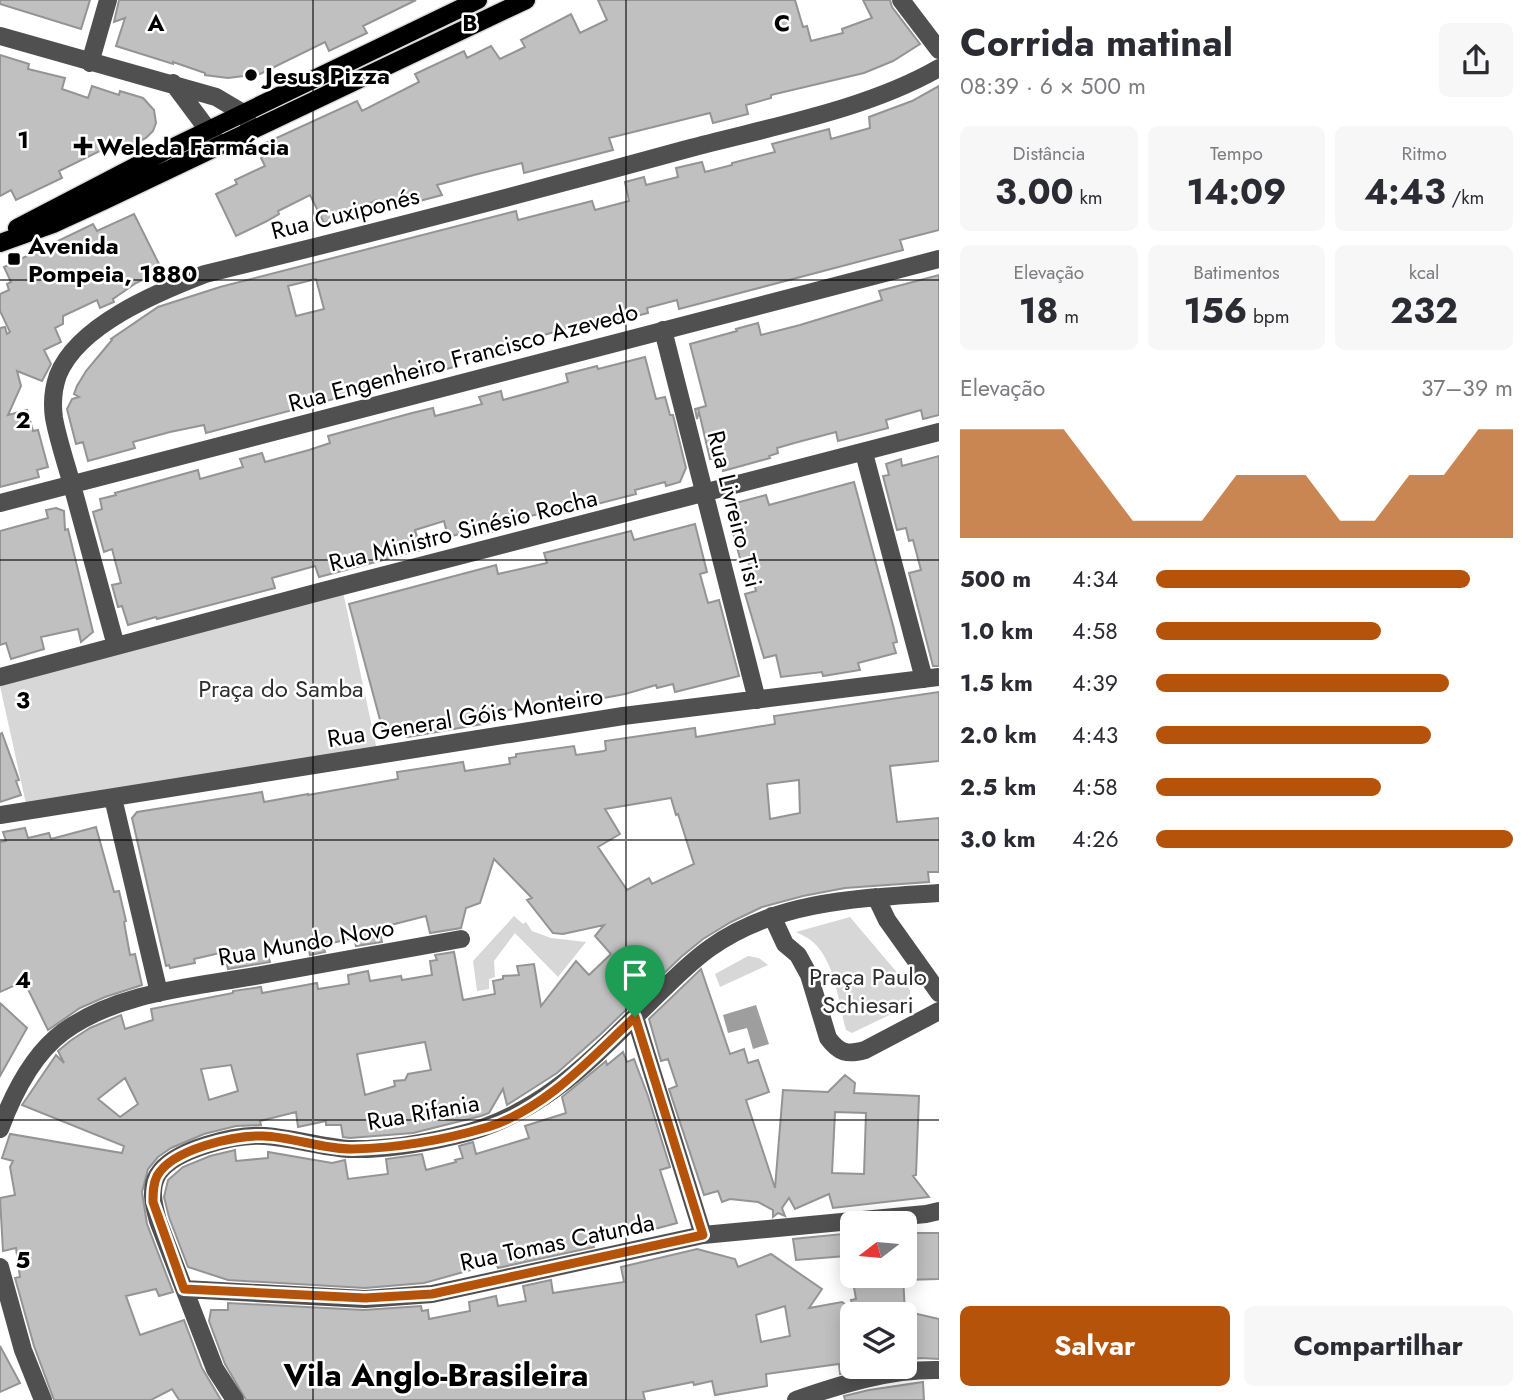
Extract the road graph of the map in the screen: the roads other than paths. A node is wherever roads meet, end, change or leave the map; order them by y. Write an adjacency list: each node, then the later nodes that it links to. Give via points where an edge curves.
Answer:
1 (108, 0): 7 (street)
2 (478, 0): 10 (main road)
3 (526, 0): 12 (main road)
4 (901, 0): 6 (street)
5 (0, 36): 7 (street)
6 (939, 50)
7 (90, 63): 9 (street)
8 (939, 68): 20 (street, Rua Cuxiponés, via 908,86 859,103 205,274 165,289 123,310 76,348 58,374 54,418)
9 (173, 83): 10 (street, via 216,97); 11 (street)
10 (243, 113): 11 (main road); 12 (street)
11 (209, 130): 13 (street); 14 (main road)
12 (253, 130): 13 (main road)
13 (219, 146): 15 (main road, via 53,224)
14 (0, 237)
15 (0, 243)
16 (939, 258): 17 (street, Rua Engenheiro Francisco Azevedo)
17 (663, 330): 20 (street, Rua Engenheiro Francisco Azevedo); 21 (street, Rua Livreiro Tisi)
18 (939, 432): 19 (street, Rua Ministro Sinésio Rocha)
19 (864, 453): 21 (street, Rua Ministro Sinésio Rocha); 25 (street)
20 (72, 484): 22 (street, Rua Engenheiro Francisco Azevedo); 23 (street, Rua Cuxiponés)
21 (706, 493): 23 (street, Rua Ministro Sinésio Rocha); 26 (street, Rua Livreiro Tisi)
22 (0, 503)
23 (116, 646): 24 (street, Rua Ministro Sinésio Rocha)
24 (0, 677)
25 (931, 678): 26 (street, Rua General Góis Monteiro)
26 (757, 700): 27 (street, Rua General Góis Monteiro, via 623,716)
27 (113, 798): 28 (street, Rua General Góis Monteiro); 33 (street)
28 (0, 815)
29 (939, 893): 30 (street, Rua Rifania)
30 (876, 897): 31 (street, Rua Rifania, via 851,898); 34 (street)
31 (772, 916): 35 (street, via 785,944 804,964 828,1038 842,1053 865,1050); 36 (street, Rua Rifania, via 711,947)
32 (461, 939): 33 (street, Rua Mundo Novo)
33 (159, 993): 37 (street, Rua Mundo Novo, via 106,1008 61,1034 32,1065)
34 (939, 993)
35 (939, 1011)
36 (635, 1017): 39 (street); 41 (street, Rua Rifania, via 542,1100 491,1126 401,1146 350,1149 264,1136 239,1138 209,1144 167,1164 153,1188 153,1202)
37 (0, 1129)
38 (939, 1211): 39 (street, Rua Tomas Catunda)
39 (703, 1235): 41 (street, Rua Tomas Catunda, via 432,1294 365,1298)
40 (0, 1267): 43 (street, via 23,1350)
41 (184, 1289): 44 (street, Rua Rifania, via 215,1370)
42 (939, 1370): 45 (street, via 844,1384)
43 (43, 1400)
44 (235, 1400)
45 (796, 1400)

